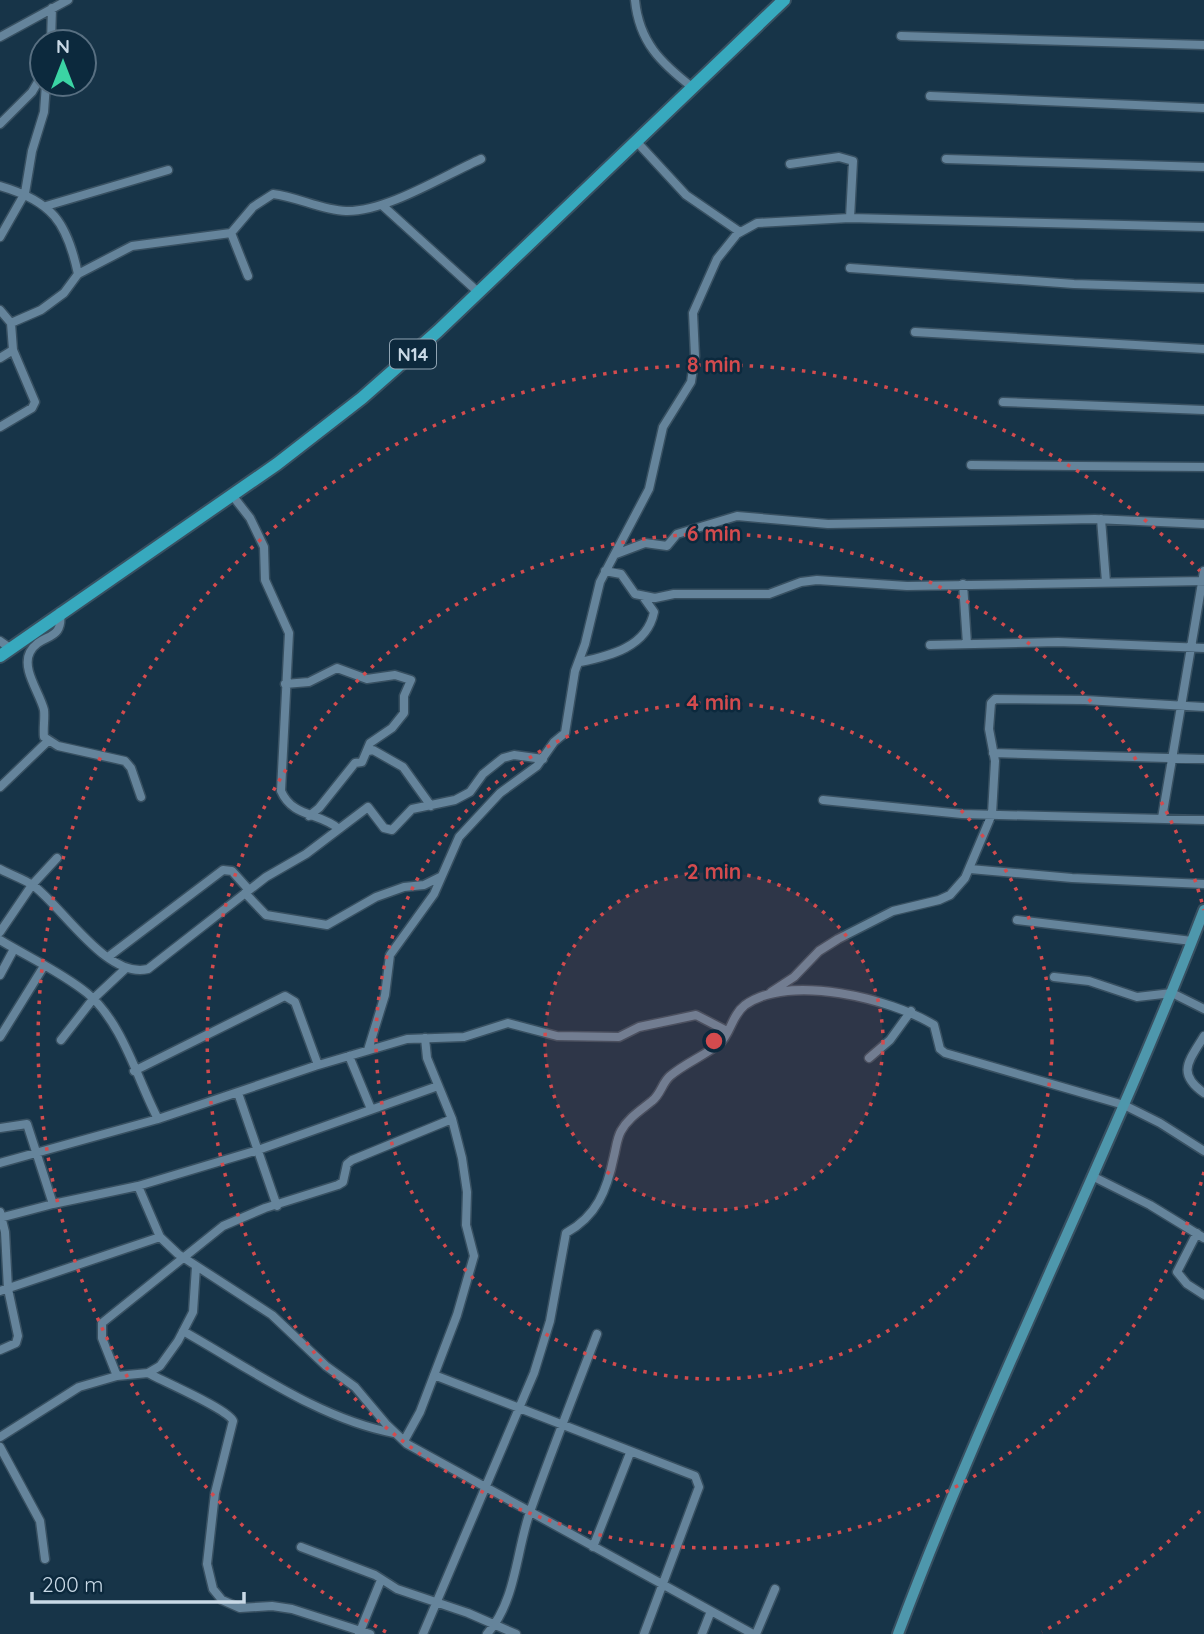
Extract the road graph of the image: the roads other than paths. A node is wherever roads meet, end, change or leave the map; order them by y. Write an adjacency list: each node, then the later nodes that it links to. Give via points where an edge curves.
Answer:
1 (68, 0): 4 (street)
2 (635, 0): 9 (street, via 650,51)
3 (784, 0): 9 (main road, N14)
4 (52, 8): 5 (street); 7 (street)
5 (51, 28)
6 (901, 36): 8 (street)
7 (0, 37)
8 (1204, 45)
9 (692, 87): 15 (main road, N14)
10 (28, 96): 14 (street)
11 (930, 96): 13 (street)
12 (45, 98): 22 (street)
13 (1204, 108)
14 (0, 124)
15 (636, 141): 27 (street, via 686,195); 34 (main road, N14)
16 (481, 159): 24 (street)
17 (946, 159): 19 (street)
18 (790, 164): 25 (street, via 839,157 853,161)
19 (1204, 167)
20 (168, 170): 23 (street)
21 (0, 186): 22 (street)
22 (25, 193): 23 (street); 29 (street)
23 (46, 206): 31 (street, via 63,225)
24 (383, 206): 28 (street, via 345,211 273,194 253,207); 34 (street)
25 (850, 218): 26 (street); 27 (street, via 757,223)
26 (1204, 228)
27 (740, 232): 49 (street, via 717,259 693,313 691,382 663,427 649,489)
28 (230, 233): 31 (street, via 132,246); 32 (street)
29 (0, 237)
30 (850, 268): 33 (street)
31 (78, 274): 36 (street, via 56,299)
32 (248, 276)
33 (1204, 288)
34 (478, 292): 46 (main road, N14, via 362,398)
35 (0, 310): 36 (street)
36 (6, 321): 39 (street)
37 (915, 332): 38 (street)
38 (1204, 349)
39 (13, 350): 40 (street); 43 (street, via 35,402)
40 (0, 358)
41 (1003, 402): 42 (street)
42 (1204, 410)
43 (0, 427)
44 (971, 465): 45 (street)
45 (1204, 467)
46 (232, 495): 56 (main road, N14); 63 (street, via 264,547 265,580 289,633)
47 (1101, 519): 48 (street); 49 (street, via 828,524 737,516 677,534 667,546 645,543); 53 (street)
48 (1204, 524)
49 (616, 554): 51 (street)
50 (1204, 570): 52 (street)
51 (605, 571): 55 (street, via 621,574 635,594); 62 (street)
52 (1203, 581): 53 (street); 59 (street)
53 (1106, 582): 54 (street)
54 (963, 584): 55 (street, via 907,586 817,580 769,594 687,593); 57 (street)
55 (644, 598): 62 (street, via 653,612 652,621 637,642 611,655)
56 (60, 612): 60 (main road, N14); 66 (street, via 61,627 31,651 28,666 44,711)
57 (967, 644): 58 (street); 59 (street, via 1058,642)
58 (930, 645)
59 (1191, 648): 61 (street); 64 (street)
60 (3, 649)
61 (1204, 649)
62 (580, 662): 69 (street, via 565,733)
63 (285, 684): 67 (street, via 309,682 337,668 367,679 407,676 411,680 404,696 404,713 370,743); 77 (street, via 281,791 293,809)
64 (1181, 705): 65 (street); 68 (street, via 995,699 989,729); 70 (street)
65 (1204, 707)
66 (48, 741): 72 (street); 73 (street, via 125,761)
67 (368, 751): 75 (street, via 403,767); 77 (street)
68 (993, 753): 70 (street); 76 (street)
69 (543, 759): 75 (street, via 503,758 470,792); 84 (street, via 500,793 459,837)
70 (1172, 759): 71 (street); 78 (street)
71 (1204, 759)
72 (0, 787)
73 (141, 797)
74 (822, 800): 76 (street)
75 (430, 806): 80 (street, via 412,809 391,830 384,828 368,807)
76 (992, 814): 78 (street); 83 (street)
77 (309, 816): 80 (street)
78 (1162, 818): 79 (street)
79 (1204, 820)
80 (339, 830): 87 (street)
81 (57, 858): 86 (street)
82 (0, 869): 86 (street)
83 (970, 869): 85 (street); 100 (street, via 950,895 893,911 847,934)
84 (440, 877): 87 (street, via 376,897 327,925 266,915); 109 (street, via 425,911 390,955 385,995)
85 (1204, 884)
86 (32, 885): 90 (street); 94 (street)
87 (247, 891): 94 (street, via 232,871 223,870); 96 (street, via 148,969)
88 (1204, 911): 92 (main road)
89 (1017, 920): 92 (street)
90 (0, 932)
91 (0, 940): 93 (street)
92 (1192, 941): 99 (main road)
93 (15, 949): 95 (street); 97 (street)
94 (108, 957): 96 (street)
95 (44, 967): 101 (street); 106 (street)
96 (124, 970): 101 (street)
97 (0, 975)
98 (1054, 977): 99 (street, via 1089,981 1137,997)
99 (1172, 993): 102 (street); 117 (main road)
100 (766, 995): 103 (street, via 829,992); 104 (street, via 732,1017)
101 (93, 999): 108 (street); 113 (street, via 116,1030)
102 (1204, 1009)
103 (911, 1011): 111 (street, via 890,1040); 117 (street, via 934,1025 945,1053)
104 (727, 1031): 107 (street, via 696,1015 639,1027 620,1037 557,1036 508,1023 464,1037); 143 (street, via 721,1043 669,1077 659,1095 620,1132 609,1185 589,1217 563,1239 550,1321)
105 (1204, 1036): 116 (street, via 1186,1077)
106 (0, 1038)
107 (425, 1038): 109 (street); 114 (street)
108 (61, 1040)
109 (368, 1050): 110 (street)
110 (349, 1056): 112 (street); 118 (street)
111 (869, 1058)
112 (318, 1065): 113 (street, via 295,1002 285,996); 115 (street)
113 (134, 1071): 119 (street)
114 (438, 1086): 118 (street); 120 (street)
115 (238, 1093): 119 (street); 123 (street)
116 (1204, 1093)
117 (1124, 1105): 122 (street); 126 (main road)
118 (371, 1109): 123 (street)
119 (158, 1119): 124 (street)
120 (452, 1119): 129 (street, via 352,1160 338,1185); 141 (street, via 466,1177 466,1225 474,1256)
121 (0, 1128): 124 (street, via 27,1124)
122 (1204, 1149)
123 (258, 1150): 127 (street); 129 (street)
124 (39, 1154): 125 (street); 128 (street)
125 (0, 1163)
126 (1091, 1176): 131 (street); 169 (main road, via 968,1455)
127 (138, 1186): 128 (street); 132 (street)
128 (53, 1203): 130 (street)
129 (277, 1206): 133 (street, via 230,1222)
130 (1, 1216): 135 (street)
131 (1201, 1235): 136 (street, via 1177,1272)
132 (160, 1237): 133 (street); 135 (street)
133 (183, 1258): 134 (street); 142 (street, via 102,1323 102,1338)
134 (196, 1267): 137 (street, via 193,1312); 145 (street, via 272,1315 355,1387)
135 (4, 1290): 139 (street, via 18,1336 16,1343)
136 (1204, 1295)
137 (183, 1331): 140 (street, via 160,1366); 145 (street, via 320,1406)
138 (597, 1334): 144 (street)
139 (0, 1350)
140 (148, 1373): 142 (street); 161 (street, via 223,1409 233,1421 215,1493 207,1564 213,1589 222,1600 240,1608 292,1609)
141 (434, 1375): 143 (street); 147 (street)
142 (117, 1376): 146 (street, via 65,1393)
143 (521, 1407): 144 (street); 150 (street)
144 (563, 1426): 149 (street); 151 (street)
145 (396, 1434): 147 (street)
146 (0, 1437)
147 (404, 1441): 150 (street)
148 (0, 1447): 154 (street, via 40,1521)
149 (630, 1453): 153 (street); 156 (street, via 695,1476 699,1482)
150 (486, 1488): 151 (street); 158 (street)
151 (529, 1512): 153 (street); 160 (street, via 509,1594)
152 (301, 1547): 155 (street)
153 (593, 1547): 156 (street)
154 (45, 1559)
155 (382, 1580): 158 (street); 161 (street)
156 (661, 1584): 159 (street); 166 (street)
157 (775, 1589): 168 (street)
158 (435, 1601): 160 (street); 163 (street)
159 (711, 1611): 167 (street); 168 (street)
160 (496, 1624): 164 (street); 165 (street)
161 (360, 1632): 162 (street)
162 (370, 1634)
163 (423, 1634)
164 (487, 1634)
165 (516, 1634)
166 (644, 1634)
167 (702, 1634)
168 (754, 1634)
169 (898, 1634)

